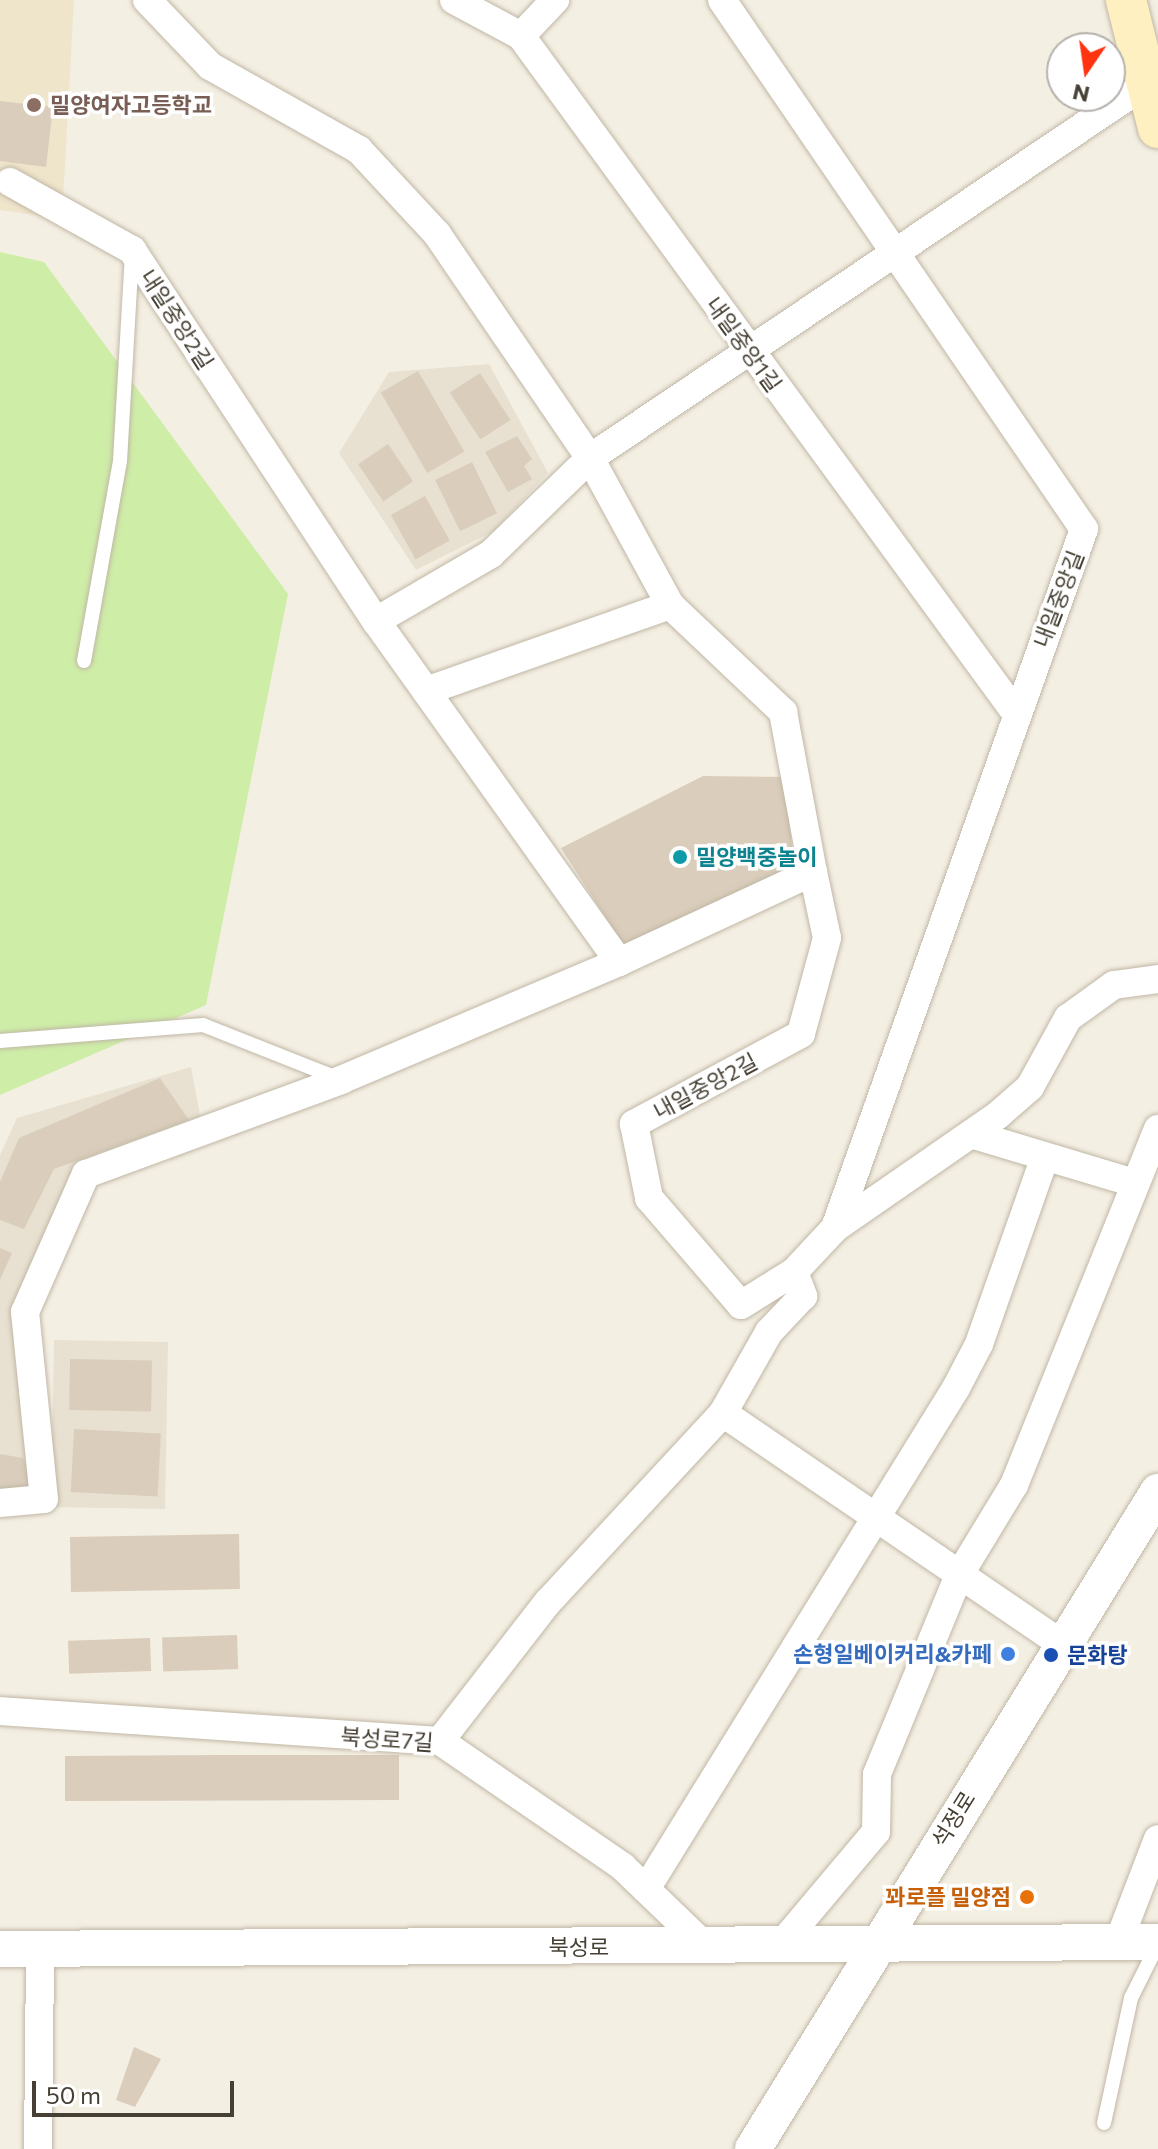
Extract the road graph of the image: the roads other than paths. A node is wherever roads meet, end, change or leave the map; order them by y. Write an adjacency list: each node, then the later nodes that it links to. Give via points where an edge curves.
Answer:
1 (147, 0): 13 (street, via 210,66 359,150 437,234)
2 (454, 0): 6 (street, 내일중앙1길)
3 (555, 0): 6 (street)
4 (722, 0): 11 (street, 내일중앙길)
5 (1126, 0): 7 (main road)
6 (521, 36): 12 (street, 내일중앙1길)
7 (1149, 82): 8 (main road); 11 (street)
8 (1158, 128)
9 (10, 182): 10 (street)
10 (132, 250): 15 (street, 내일중앙2길); 16 (lane, 내일중앙2길, via 120,461)
11 (901, 254): 12 (street); 18 (street, 내일중앙길, via 1084,529)
12 (750, 353): 13 (street); 18 (street, 내일중앙1길)
13 (590, 458): 14 (street, 내일중앙2길); 15 (street, via 491,554)
14 (670, 605): 17 (street); 19 (street, 내일중앙2길, via 783,712)
15 (376, 621): 17 (street, 내일중앙2길)
16 (84, 661)
17 (426, 691): 20 (street, 내일중앙2길)
18 (1015, 712): 28 (street, 내일중앙길)
19 (813, 872): 20 (street); 29 (street, 내일중앙2길, via 827,938 801,1034 634,1124 649,1198 741,1305)
20 (619, 962): 23 (street)
21 (1158, 979): 25 (street, via 1114,985 1068,1018 1030,1087)
22 (0, 1041): 23 (lane, via 203,1025)
23 (341, 1080): 32 (street, via 86,1174 25,1312 44,1499)
24 (1158, 1129): 27 (street)
25 (971, 1134): 26 (street); 28 (street)
26 (1045, 1157): 27 (street); 33 (street, via 979,1344)
27 (1134, 1183): 34 (street, via 1014,1485)
28 (835, 1228): 29 (street, 내일중앙2길)
29 (794, 1272): 30 (street, via 803,1296 769,1332)
30 (723, 1413): 33 (street); 37 (street, via 548,1602)
31 (1158, 1492): 35 (street, 석정로)
32 (0, 1503)
33 (874, 1519): 34 (street); 39 (street)
34 (958, 1577): 35 (street); 44 (street, via 877,1774 876,1832)
35 (1062, 1644): 43 (street, 석정로)
36 (4, 1720): 37 (street, 북성로7길)
37 (440, 1741): 39 (street, 북성로7길)
38 (1158, 1839): 40 (street)
39 (646, 1889): 42 (street, 북성로7길)
40 (1118, 1943): 41 (street, 북성로); 43 (street, 북성로)
41 (1158, 1943): 47 (lane, via 1131,1998)
42 (705, 1946): 44 (street, 북성로); 46 (street, 북성로)
43 (873, 1946): 44 (street, 북성로); 49 (street, 석정로)
44 (779, 1947)
45 (0, 1949): 46 (street, 북성로)
46 (40, 1949): 48 (street)
47 (1104, 2123)
48 (38, 2149)
49 (753, 2149)

